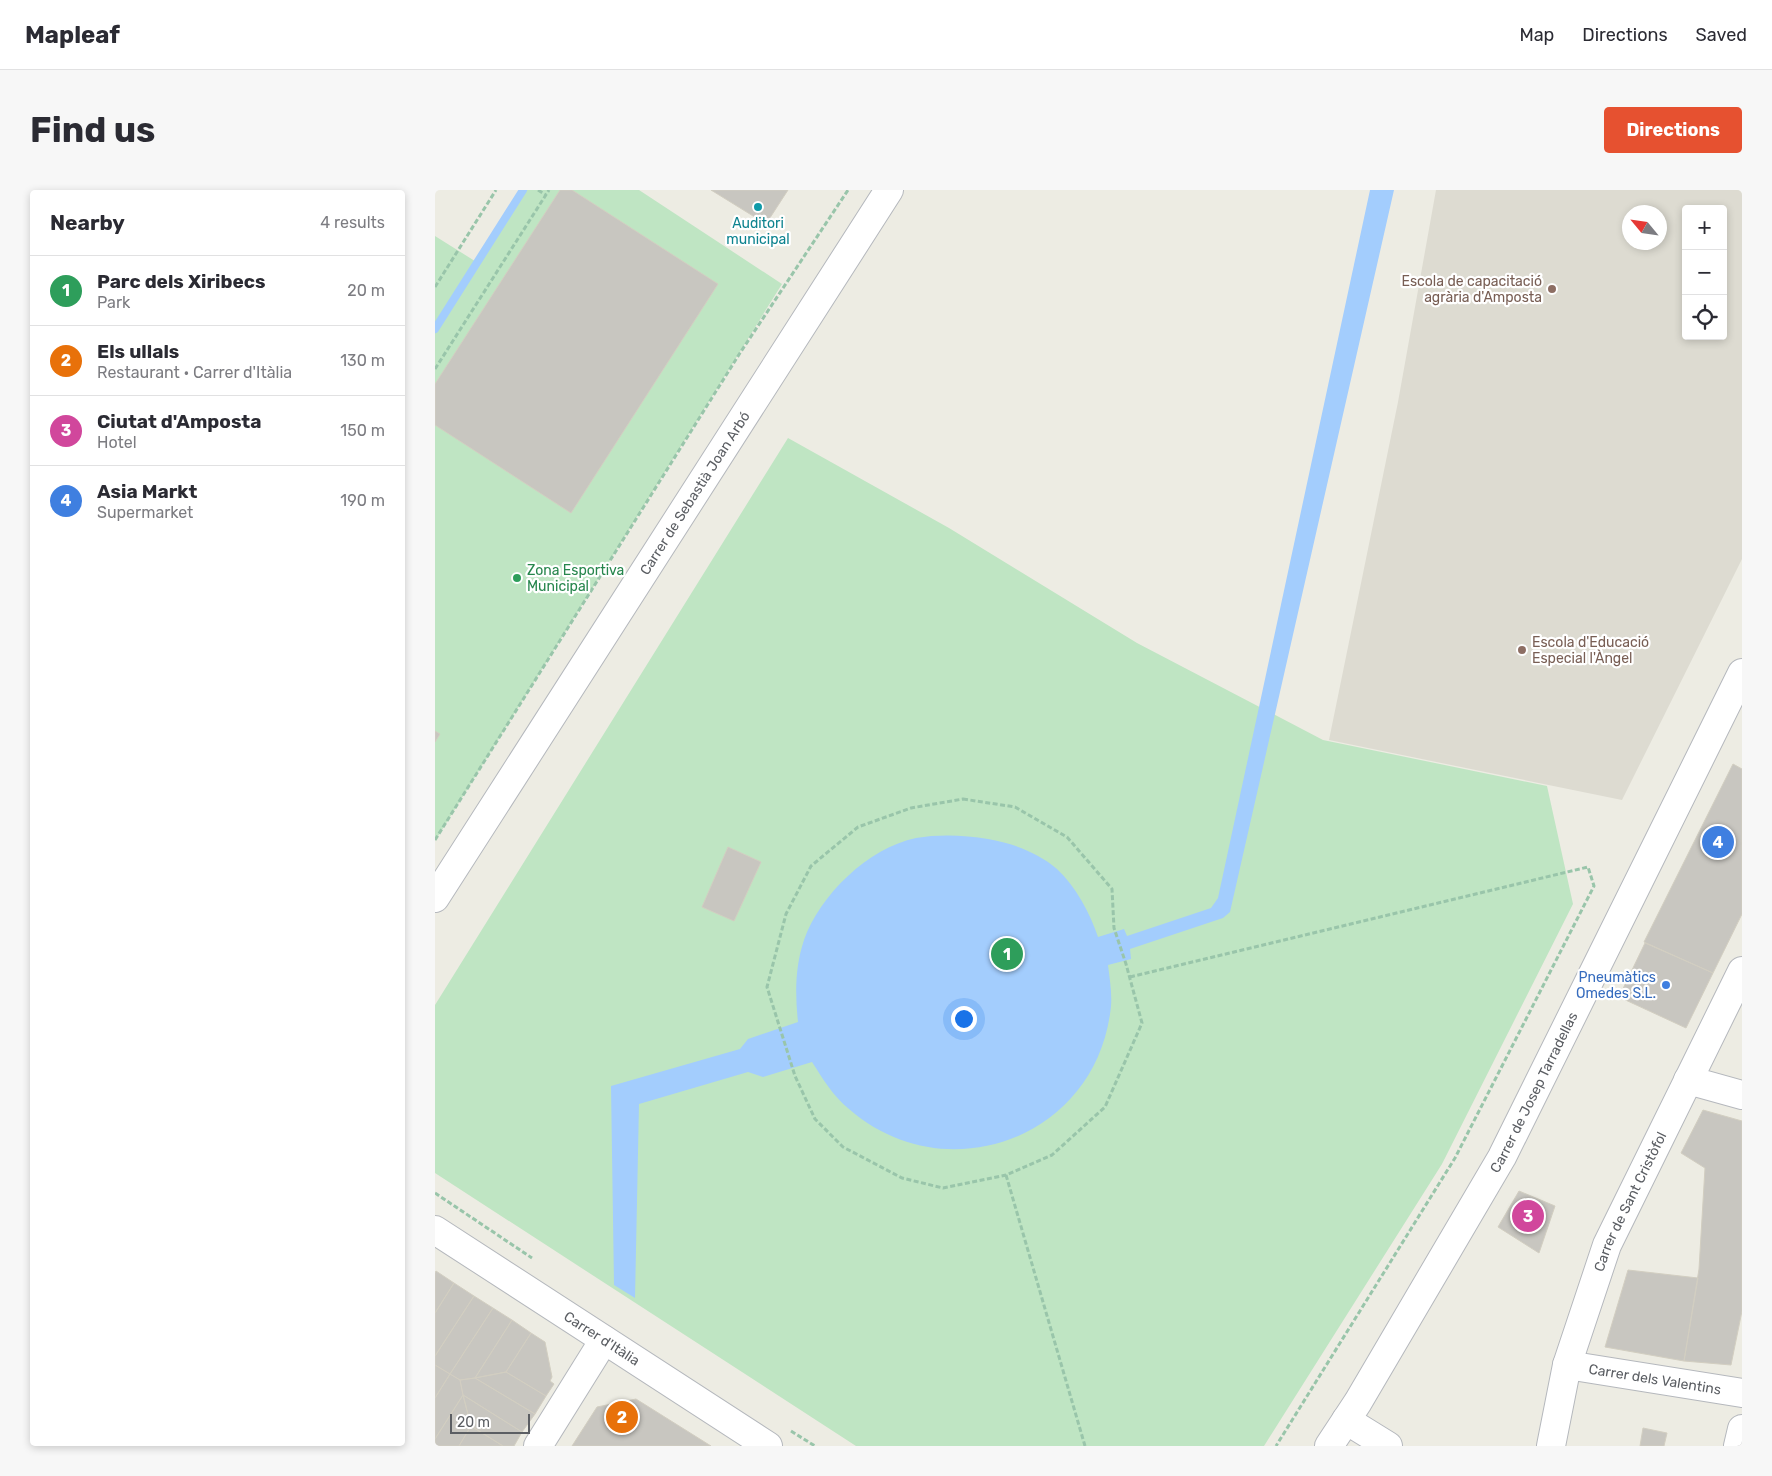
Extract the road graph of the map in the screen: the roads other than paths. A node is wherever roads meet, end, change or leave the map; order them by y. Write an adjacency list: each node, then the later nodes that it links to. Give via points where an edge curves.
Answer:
1 (889, 190): 3 (street, Carrer de Sebastià Joan Arbó)
2 (1742, 672): 12 (street, Carrer de Josep Tarradellas, via 1502,1157)
3 (435, 898)
4 (1742, 970): 5 (street, Carrer de Sant Cristòfol)
5 (1688, 1080): 6 (street); 7 (street); 10 (street, Carrer de Sant Cristòfol, via 1607,1245)
6 (1742, 1085)
7 (1742, 1095)
8 (435, 1230): 9 (street, Carrer d'Itàlia)
9 (604, 1340): 14 (street); 15 (street, Carrer d'Itàlia)
10 (1567, 1365): 11 (street, Carrer dels Valentins); 18 (street, Carrer de Sant Cristòfol)
11 (1742, 1393)
12 (1345, 1420): 16 (street, Carrer de Josep Tarradellas); 17 (street)
13 (1742, 1429): 19 (street)
14 (538, 1446)
15 (768, 1446)
16 (1329, 1446)
17 (1388, 1446)
18 (1551, 1446)
19 (1738, 1446)

